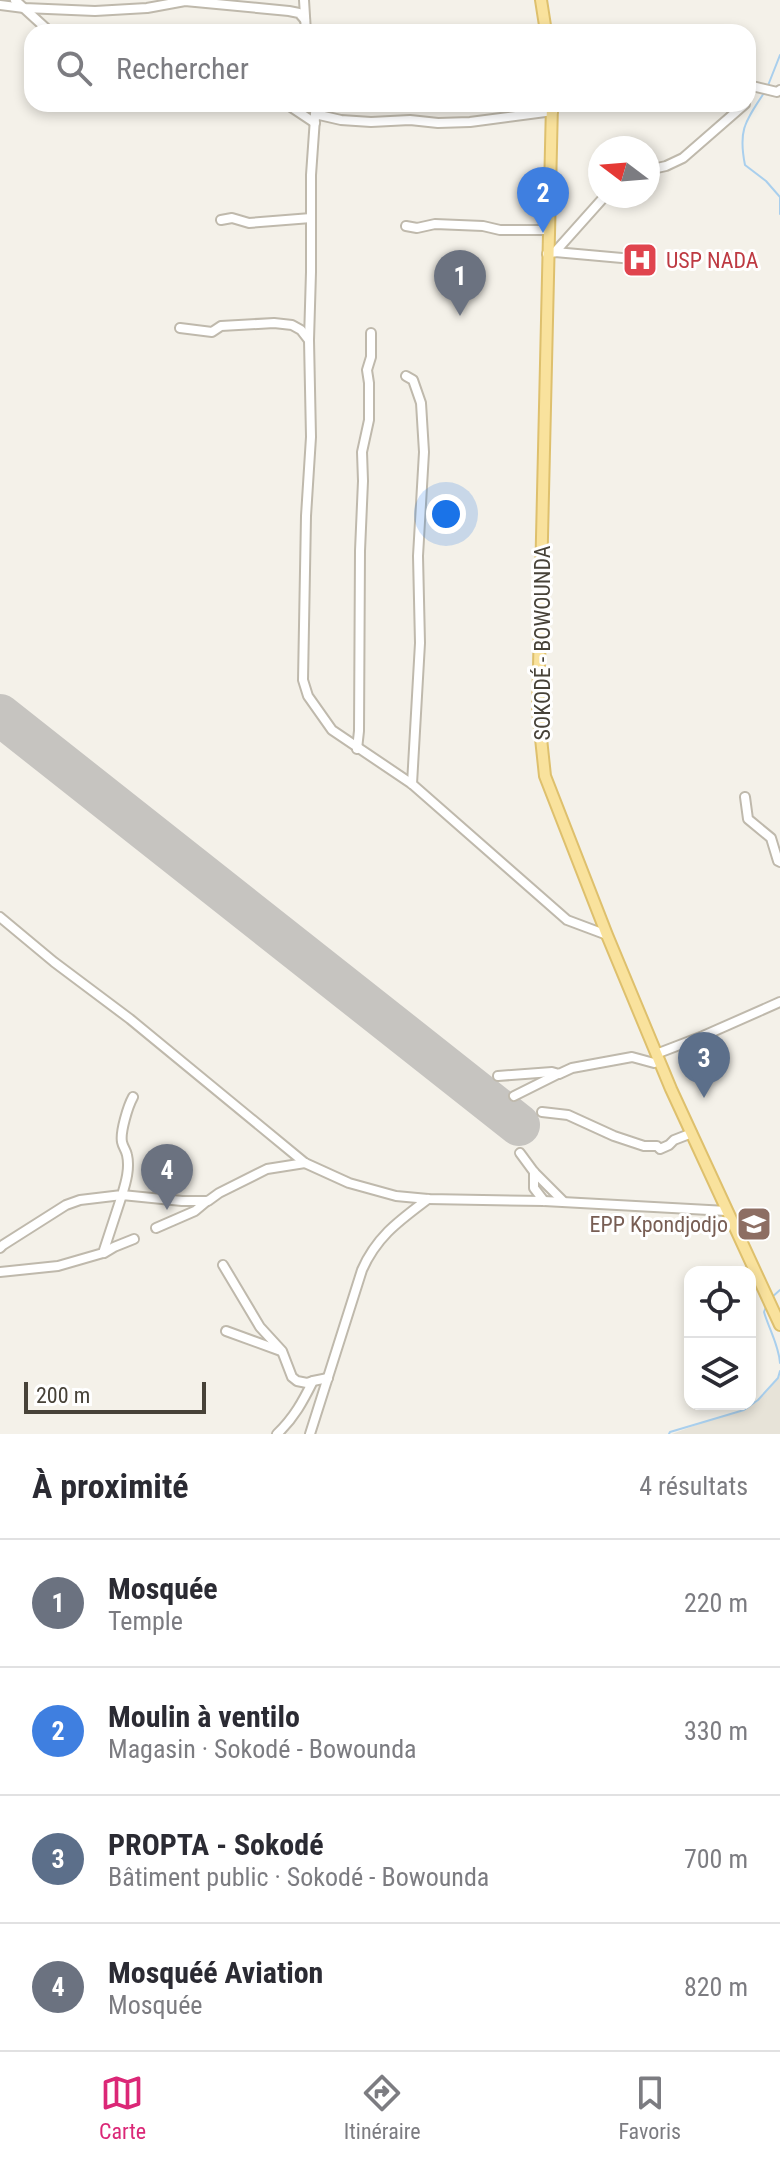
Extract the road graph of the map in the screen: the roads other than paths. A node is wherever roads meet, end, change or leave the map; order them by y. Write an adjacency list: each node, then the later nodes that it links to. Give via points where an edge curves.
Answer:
1 (15, 0): 5 (street)
2 (304, 0): 8 (street)
3 (541, 0): 9 (main road)
4 (0, 5): 5 (street)
5 (24, 8): 6 (street); 7 (street, via 95,11 185,1 289,11 299,13)
6 (41, 24)
7 (304, 24)
8 (306, 24)
9 (545, 24)
10 (758, 88): 11 (street); 12 (street)
11 (756, 90)
12 (780, 90)
13 (317, 112): 14 (street, via 341,120 438,123); 19 (street)
14 (525, 112)
15 (552, 112): 22 (main road, SOKODÉ - BOWOUNDA)
16 (735, 112): 17 (street, via 683,158)
17 (660, 167)
18 (595, 208): 23 (street)
19 (311, 218): 20 (street); 27 (street)
20 (221, 220)
21 (406, 226): 22 (street)
22 (548, 230): 23 (main road, SOKODÉ - BOWOUNDA)
23 (551, 253): 24 (street); 34 (main road, SOKODÉ - BOWOUNDA, via 538,710 545,776)
24 (633, 259)
25 (180, 328): 27 (street, via 212,332 221,326 274,323 292,325)
26 (371, 333): 29 (street, via 369,420 362,452)
27 (309, 340): 29 (street, via 303,680 332,730)
28 (406, 376): 30 (street, via 413,380 421,403 424,452)
29 (357, 749): 30 (street)
30 (412, 784): 34 (street, via 567,920)
31 (745, 797): 32 (street, via 748,819 771,838)
32 (780, 862)
33 (0, 917): 44 (street)
34 (607, 935): 36 (main road, SOKODÉ - BOWOUNDA)
35 (780, 1002): 36 (street)
36 (658, 1057): 37 (street, via 654,1063 632,1057); 42 (main road, SOKODÉ - BOWOUNDA)
37 (559, 1074): 38 (street); 39 (street)
38 (498, 1076)
39 (514, 1096)
40 (133, 1097): 46 (street, via 121,1139 128,1158)
41 (542, 1112): 42 (street, via 568,1115 660,1149)
42 (692, 1133): 51 (main road, SOKODÉ - BOWOUNDA)
43 (520, 1153): 45 (street)
44 (305, 1163): 47 (street, via 349,1183); 48 (street, via 267,1169)
45 (534, 1172): 49 (street, via 534,1188); 50 (street)
46 (122, 1195): 48 (street); 54 (street, via 66,1205); 55 (street)
47 (428, 1199): 49 (street); 61 (street, via 371,1251)
48 (208, 1201): 52 (street)
49 (544, 1201): 50 (street)
50 (563, 1202): 51 (street)
51 (727, 1211): 58 (main road, SOKODÉ - BOWOUNDA)
52 (156, 1228)
53 (134, 1239): 55 (street)
54 (0, 1248)
55 (103, 1253): 57 (street, via 58,1266)
56 (223, 1265): 60 (street, via 260,1327)
57 (0, 1272)
58 (780, 1325)
59 (226, 1331): 60 (street)
60 (282, 1351): 62 (street, via 292,1377)
61 (328, 1378): 62 (street); 64 (street)
62 (313, 1381): 63 (street)
63 (277, 1434)
64 (310, 1434)

